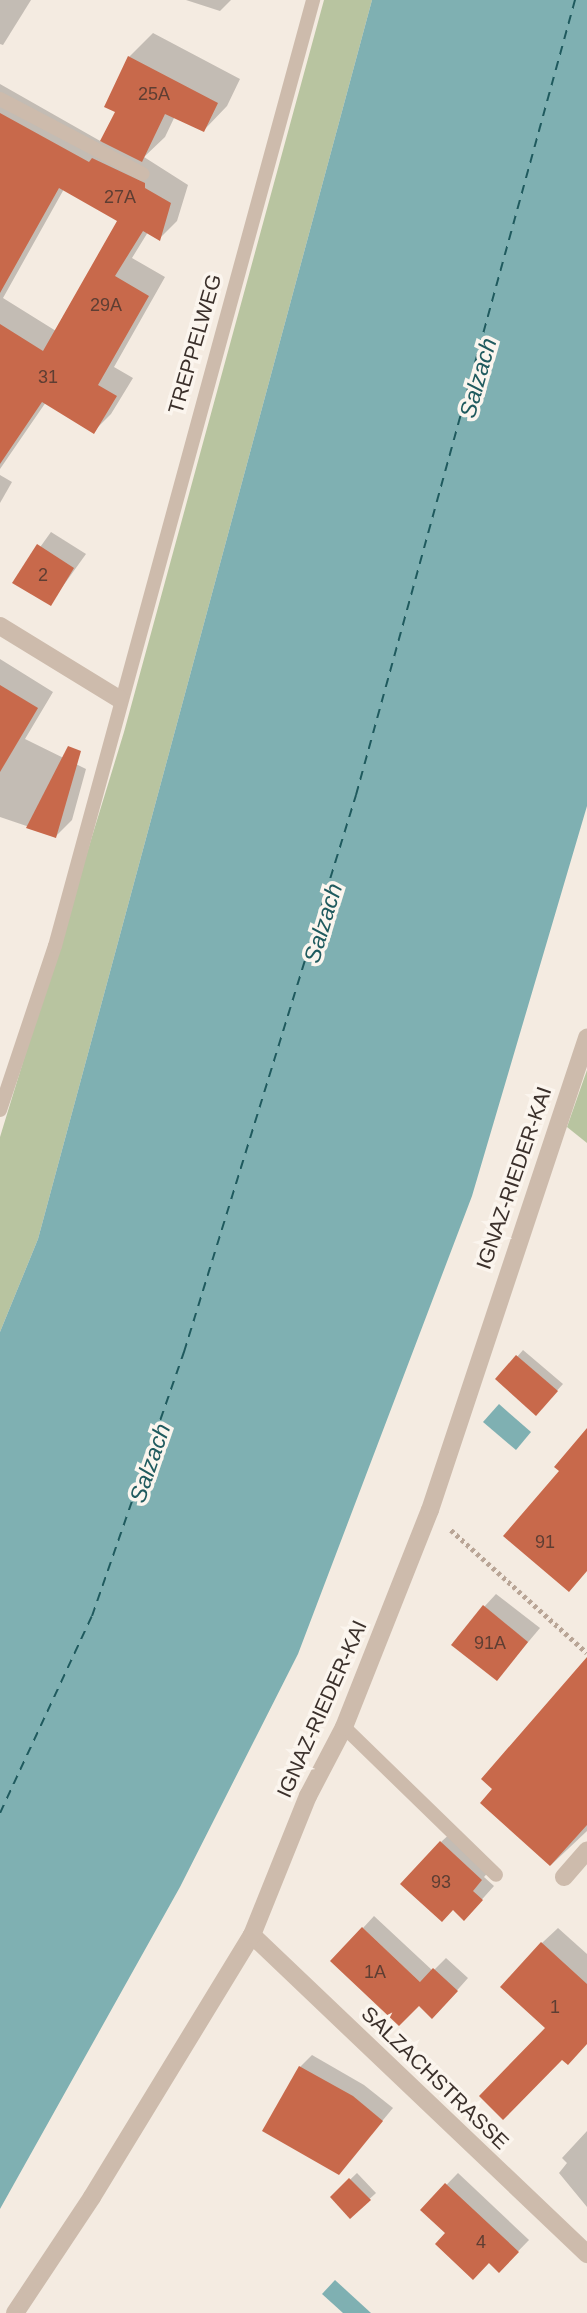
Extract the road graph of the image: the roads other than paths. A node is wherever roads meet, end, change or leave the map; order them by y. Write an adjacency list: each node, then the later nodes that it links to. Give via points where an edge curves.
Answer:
1 (313, 0): 5 (lane, TREPPELWEG)
2 (0, 99): 3 (lane)
3 (143, 174)
4 (0, 626): 5 (street)
5 (119, 699): 7 (lane, TREPPELWEG, via 55,946)
6 (587, 1037): 8 (street, IGNAZ-RIEDER-KAI, via 430,1510)
7 (0, 1110)
8 (344, 1727): 10 (lane); 12 (street, IGNAZ-RIEDER-KAI, via 308,1796)
9 (587, 1851): 11 (street)
10 (496, 1875)
11 (564, 1877)
12 (251, 1935): 13 (street, SALZACHSTRASSE); 14 (street, IGNAZ-RIEDER-KAI, via 92,2197)
13 (587, 2254)
14 (15, 2313)

